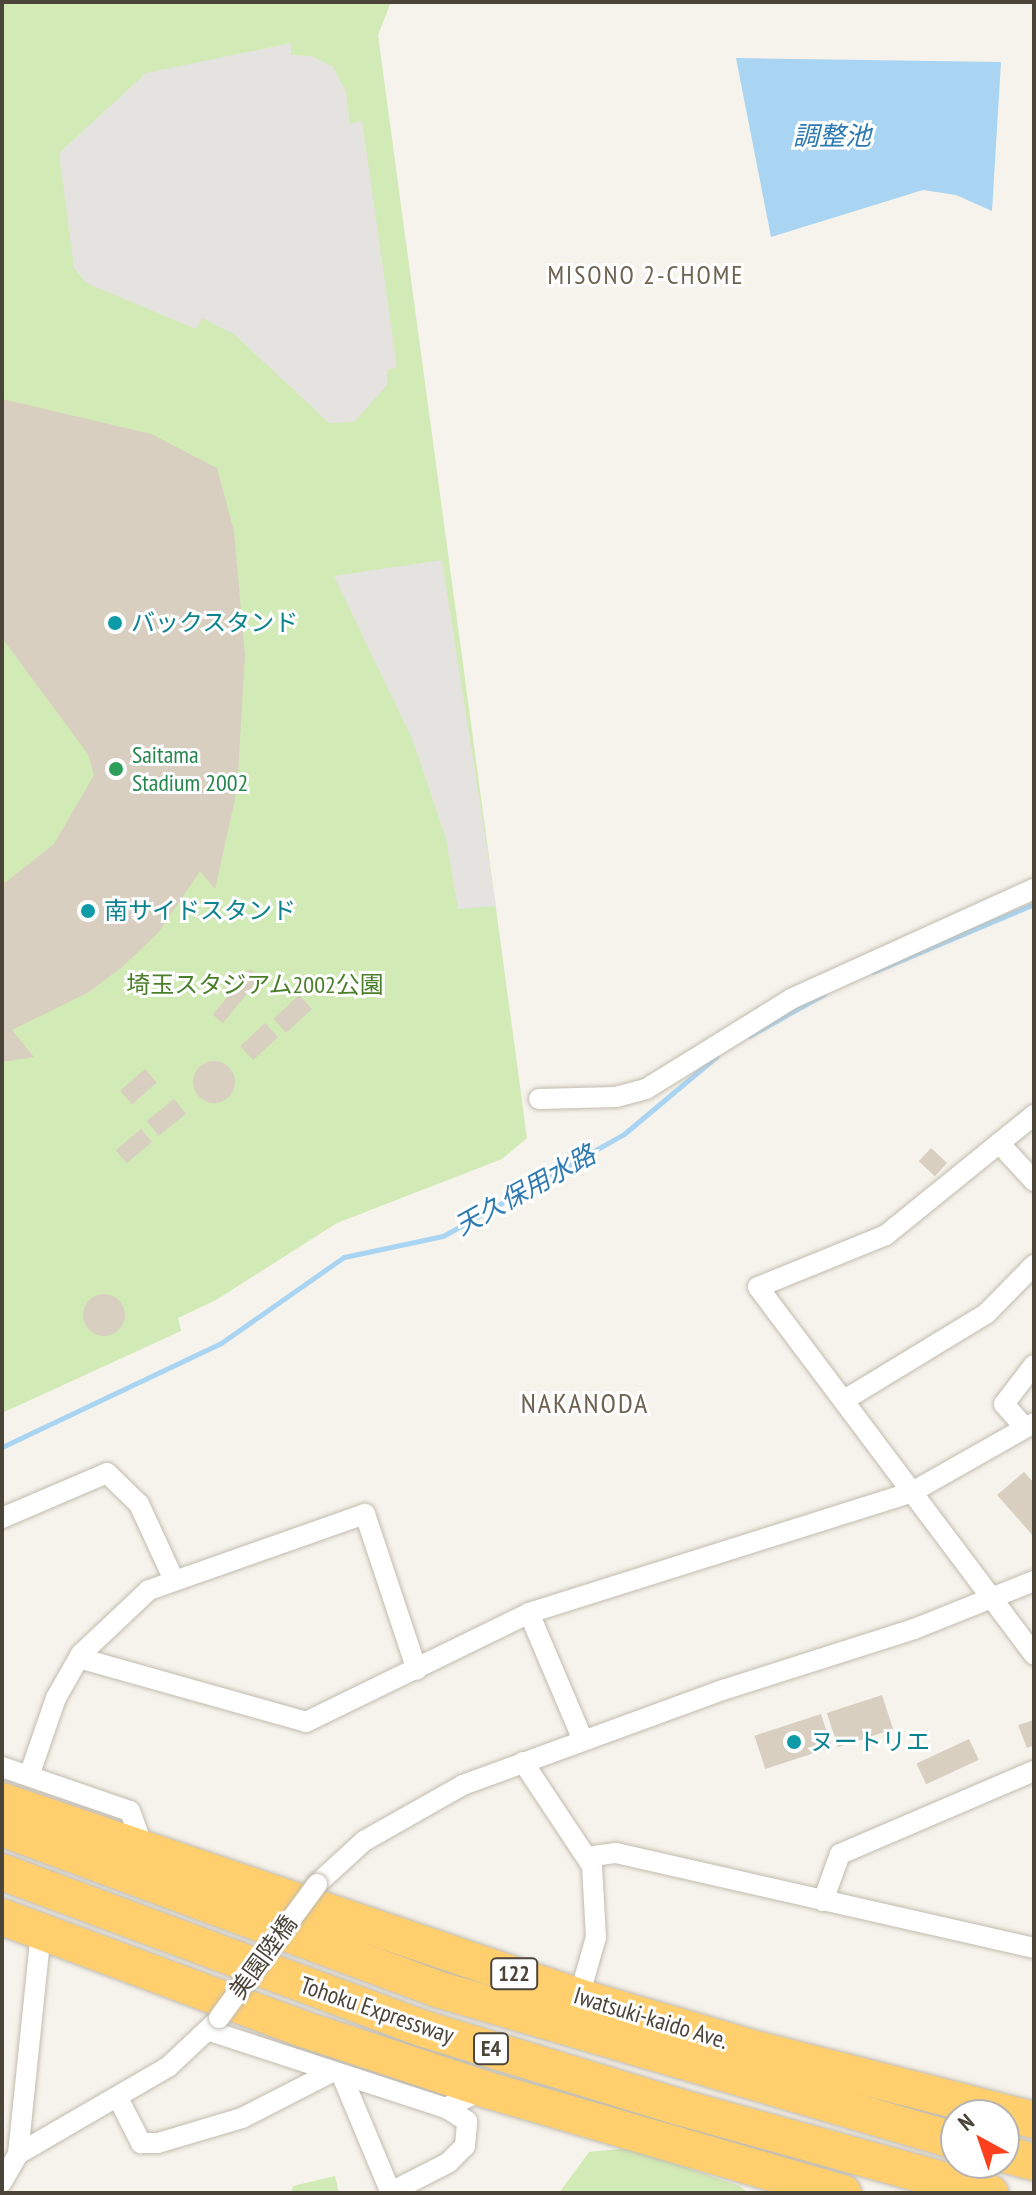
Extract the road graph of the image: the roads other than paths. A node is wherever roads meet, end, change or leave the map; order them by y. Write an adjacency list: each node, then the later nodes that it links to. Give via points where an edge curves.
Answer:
1 (1034, 889): 2 (street, via 791,999 646,1089 616,1097)
2 (539, 1099)
3 (1034, 1115): 4 (street)
4 (999, 1143): 5 (street); 8 (street, via 886,1235 758,1287)
5 (1034, 1181)
6 (1034, 1265): 8 (street, via 986,1314)
7 (1034, 1365): 9 (street, via 1004,1404)
8 (846, 1399): 10 (street)
9 (1029, 1426): 10 (street)
10 (912, 1492): 14 (street); 15 (street)
11 (2, 1518): 12 (street, via 107,1473 139,1504)
12 (173, 1578): 17 (street, via 119,1615); 18 (street, via 365,1514)
13 (1034, 1581): 14 (street, 美園陸橋)
14 (991, 1600): 16 (street); 19 (street, 美園陸橋)
15 (529, 1613): 18 (street); 19 (street)
16 (1034, 1655)
17 (79, 1658): 18 (street, via 306,1722); 23 (street, via 56,1698)
18 (417, 1670)
19 (583, 1740): 20 (street, 美園陸橋)
20 (523, 1762): 27 (street); 34 (street, 美園陸橋, bridge, via 398,1819 364,1841 317,1884)
21 (2, 1767): 23 (street)
22 (1034, 1771): 29 (street, via 840,1854)
23 (29, 1776): 26 (street, via 130,1811)
24 (2, 1801): 26 (highway, Iwatsuki-kaido Ave. / 122)
25 (2, 1828): 40 (highway, Tohoku Expressway / E4, via 437,1989)
26 (145, 1852): 33 (highway, Iwatsuki-kaido Ave. / 122)
27 (587, 1857): 29 (street, via 616,1853); 33 (street, via 596,1937)
28 (2, 1872): 45 (highway, Tohoku Expressway / E4, via 421,2028 679,2107)
29 (823, 1901): 32 (street)
30 (2, 1917): 31 (highway)
31 (41, 1933): 36 (highway); 41 (street, via 27,2027)
32 (1034, 1948)
33 (579, 1997): 39 (highway, Iwatsuki-kaido Ave. / 122, via 759,2050)
34 (214, 2024): 35 (street); 37 (street, 美園陸橋, via 168,2067)
35 (336, 2074): 37 (street, via 242,2118 158,2143 141,2143); 38 (street); 43 (street)
36 (484, 2089): 38 (street); 44 (highway)
37 (118, 2098): 41 (street, 美園陸橋)
38 (446, 2108): 43 (street, via 467,2121 465,2146 448,2163)
39 (1034, 2120)
40 (940, 2136)
41 (18, 2154): 42 (street)
42 (2, 2182)
43 (391, 2193)
44 (843, 2193)
45 (990, 2193)

